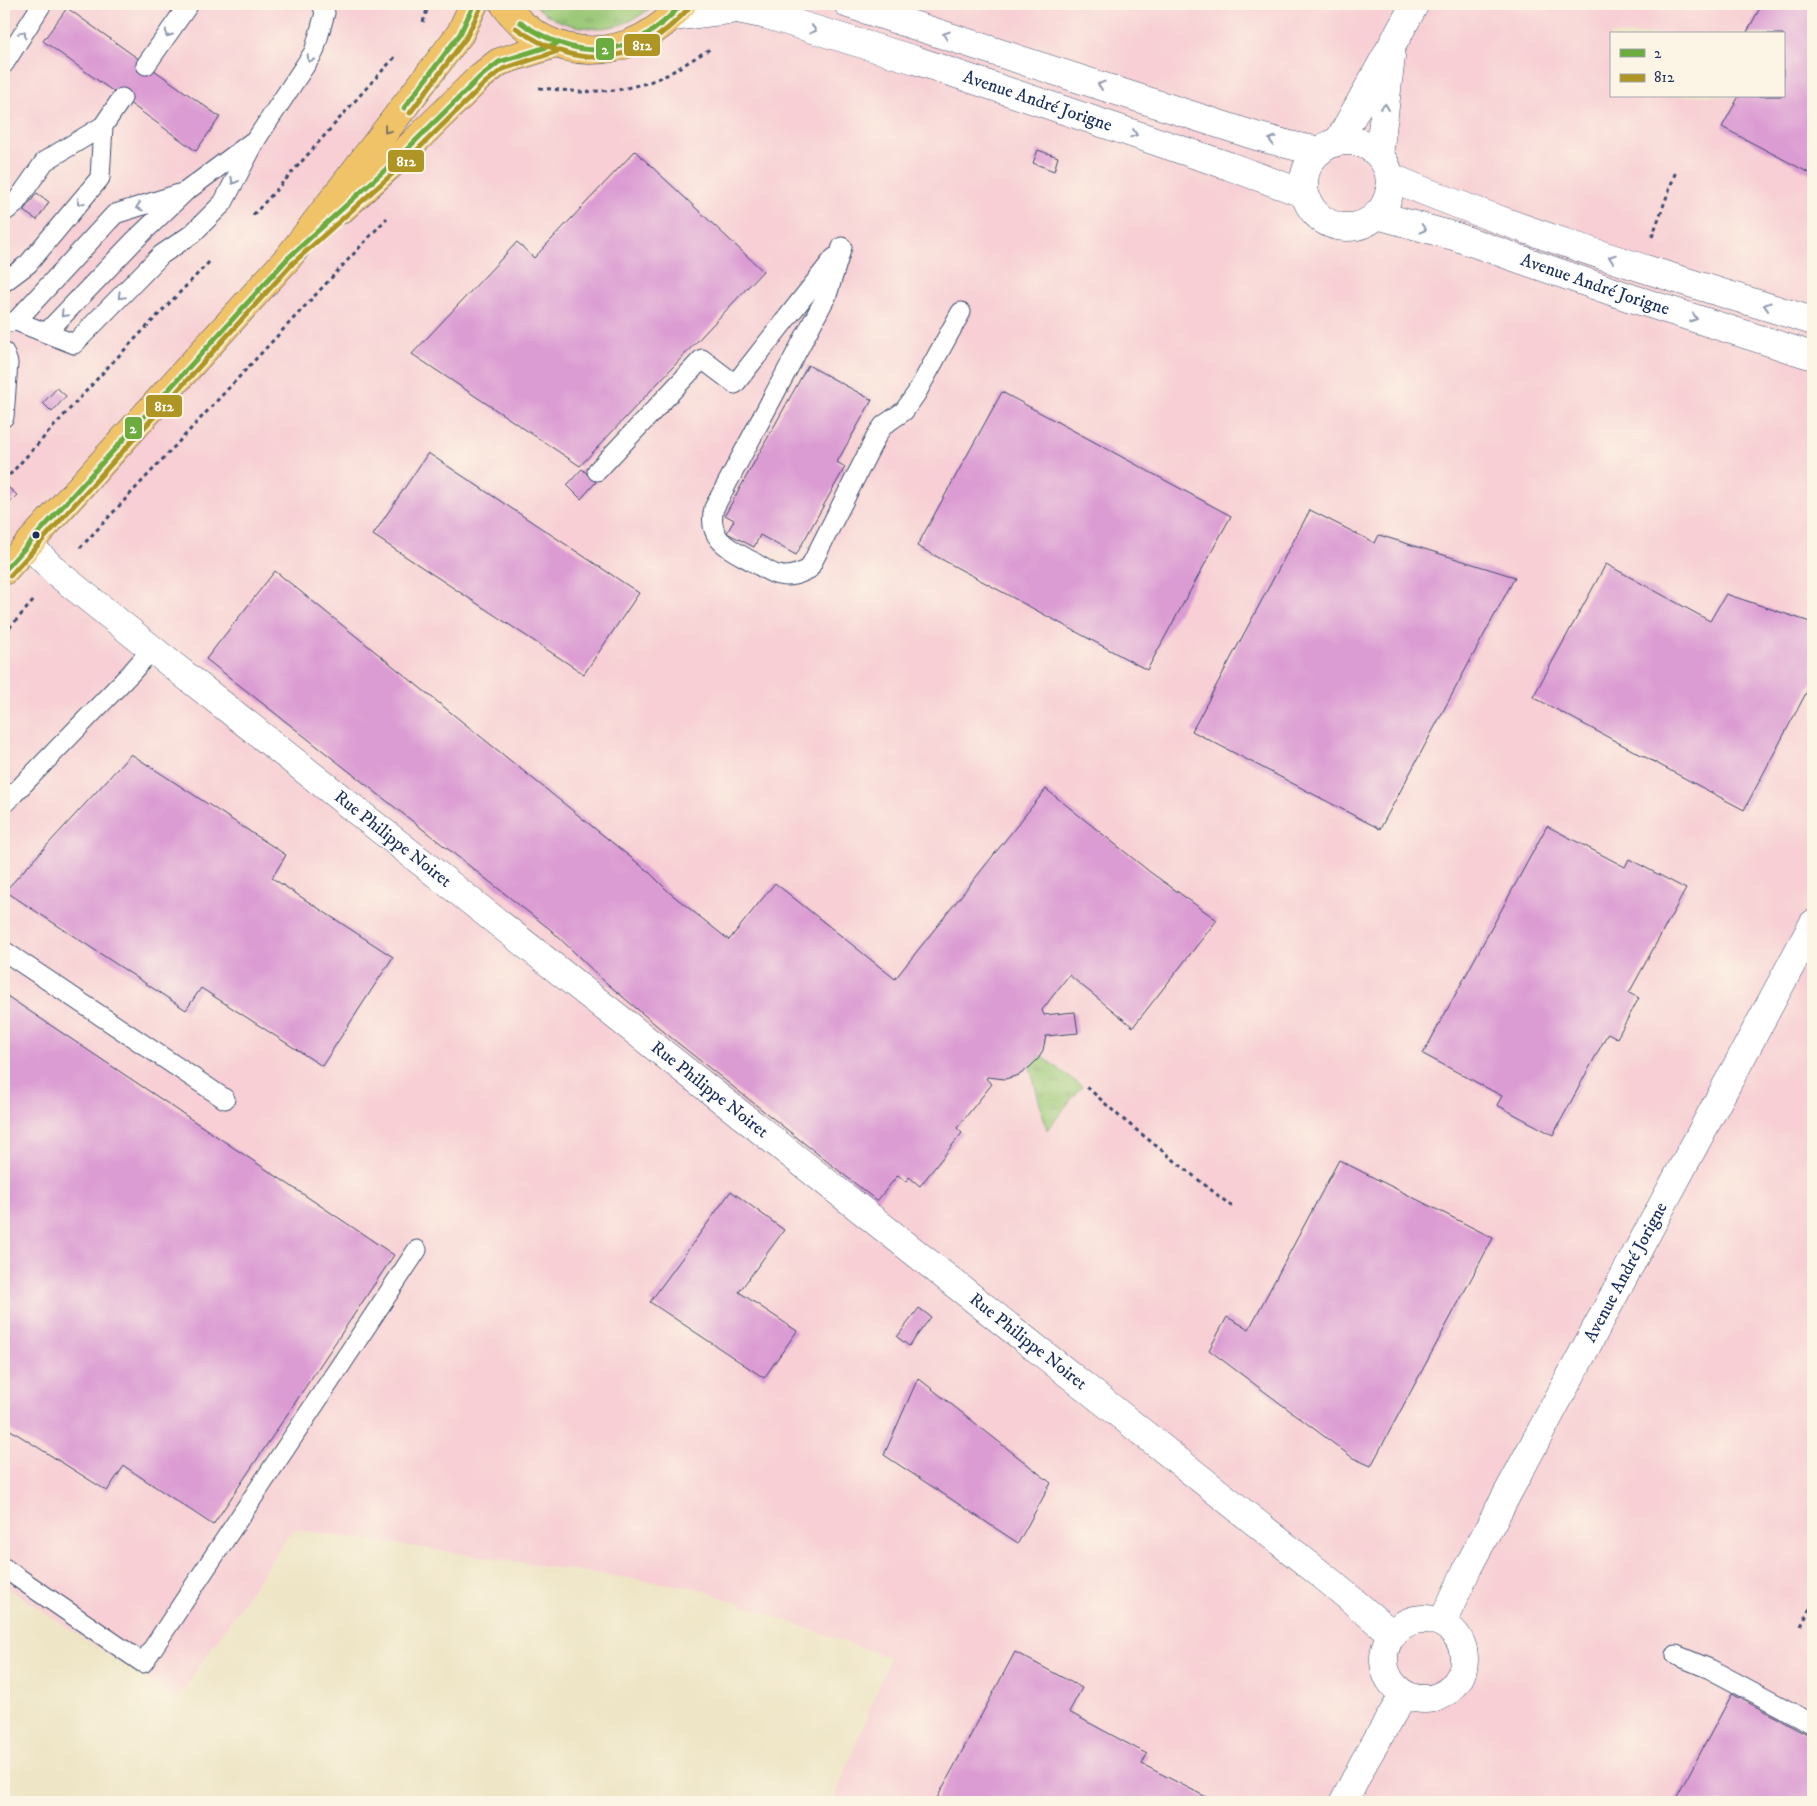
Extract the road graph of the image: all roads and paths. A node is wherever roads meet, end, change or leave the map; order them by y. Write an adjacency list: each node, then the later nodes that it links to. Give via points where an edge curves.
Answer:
1 (42, 4): 11 (lane, one-way to 1)
2 (189, 4): 12 (lane, one-way to 12)
3 (474, 4): 23 (main road, one-way to 23, via 460,34)
4 (504, 4): 10 (main road, via 512,16 533,33)
5 (848, 4): 16 (street, Avenue André Jorigne, one-way to 5, via 1294,146 1256,136)
6 (1415, 4): 9 (street)
7 (320, 7): 15 (lane, one-way to 15, via 314,52)
8 (677, 10): 10 (main road, via 653,33 631,44 606,50 581,50); 19 (street, Avenue André Jorigne, one-way to 19, via 737,9 767,15 914,60)
9 (1393, 43): 16 (street); 17 (street, one-way to 9)
10 (556, 44): 23 (main road, via 500,62 480,77 395,161)
11 (4, 64)
12 (146, 65)
13 (122, 98): 14 (lane)
14 (103, 126): 20 (lane, via 45,161 14,205); 24 (lane, one-way to 24, via 100,178 28,264)
15 (257, 138): 18 (lane); 28 (lane, one-way to 28, via 223,203 192,234 161,254 74,344)
16 (1329, 146): 17 (street, via 1358,142 1369,147); 19 (street, via 1312,160 1306,170)
17 (1385, 166): 21 (street, via 1390,192); 26 (street, Avenue André Jorigne, one-way to 17, via 1641,268 1449,202)
18 (185, 192): 27 (lane, one-way to 27, via 115,214); 28 (lane, one-way to 28)
19 (1305, 194): 21 (street, via 1318,216 1329,223 1354,226)
20 (4, 212)
21 (1376, 215): 30 (street, Avenue André Jorigne, one-way to 30, via 1457,238)
22 (388, 218): 35 (path)
23 (288, 258): 33 (main road)
24 (4, 282)
25 (961, 312): 32 (lane, via 916,394 904,411 878,433 808,569 797,575 778,575 722,544 714,532 712,518 714,508 828,295 842,247 735,384 702,360)
26 (1813, 321)
27 (10, 322): 28 (lane)
28 (46, 333)
29 (4, 352): 31 (lane, via 8,363)
30 (1813, 356)
31 (4, 417)
32 (597, 471)
33 (28, 544): 34 (main road); 35 (street, Rue Philippe Noiret)
34 (4, 572)
35 (57, 573): 36 (path); 37 (street, Rue Philippe Noiret)
36 (4, 634)
37 (152, 649): 38 (lane); 49 (street, Rue Philippe Noiret, via 1133,1424)
38 (4, 804)
39 (1813, 924): 47 (street, Avenue André Jorigne, via 1472,1559)
40 (4, 951): 42 (lane)
41 (1087, 1087): 43 (path)
42 (225, 1099)
43 (1234, 1209)
44 (417, 1250): 45 (lane, via 143,1663)
45 (4, 1568)
46 (1813, 1604): 48 (path)
47 (1442, 1623): 49 (street, via 1429,1618 1415,1619 1402,1624); 51 (street, via 1455,1633 1462,1647 1464,1662 1459,1678 1445,1693 1435,1697 1425,1699)
48 (1801, 1626)
49 (1392, 1634): 51 (street, via 1384,1649 1384,1667 1388,1678)
50 (1676, 1655): 52 (lane, via 1710,1669)
51 (1404, 1694): 53 (street)
52 (1813, 1724)
53 (1344, 1802)

